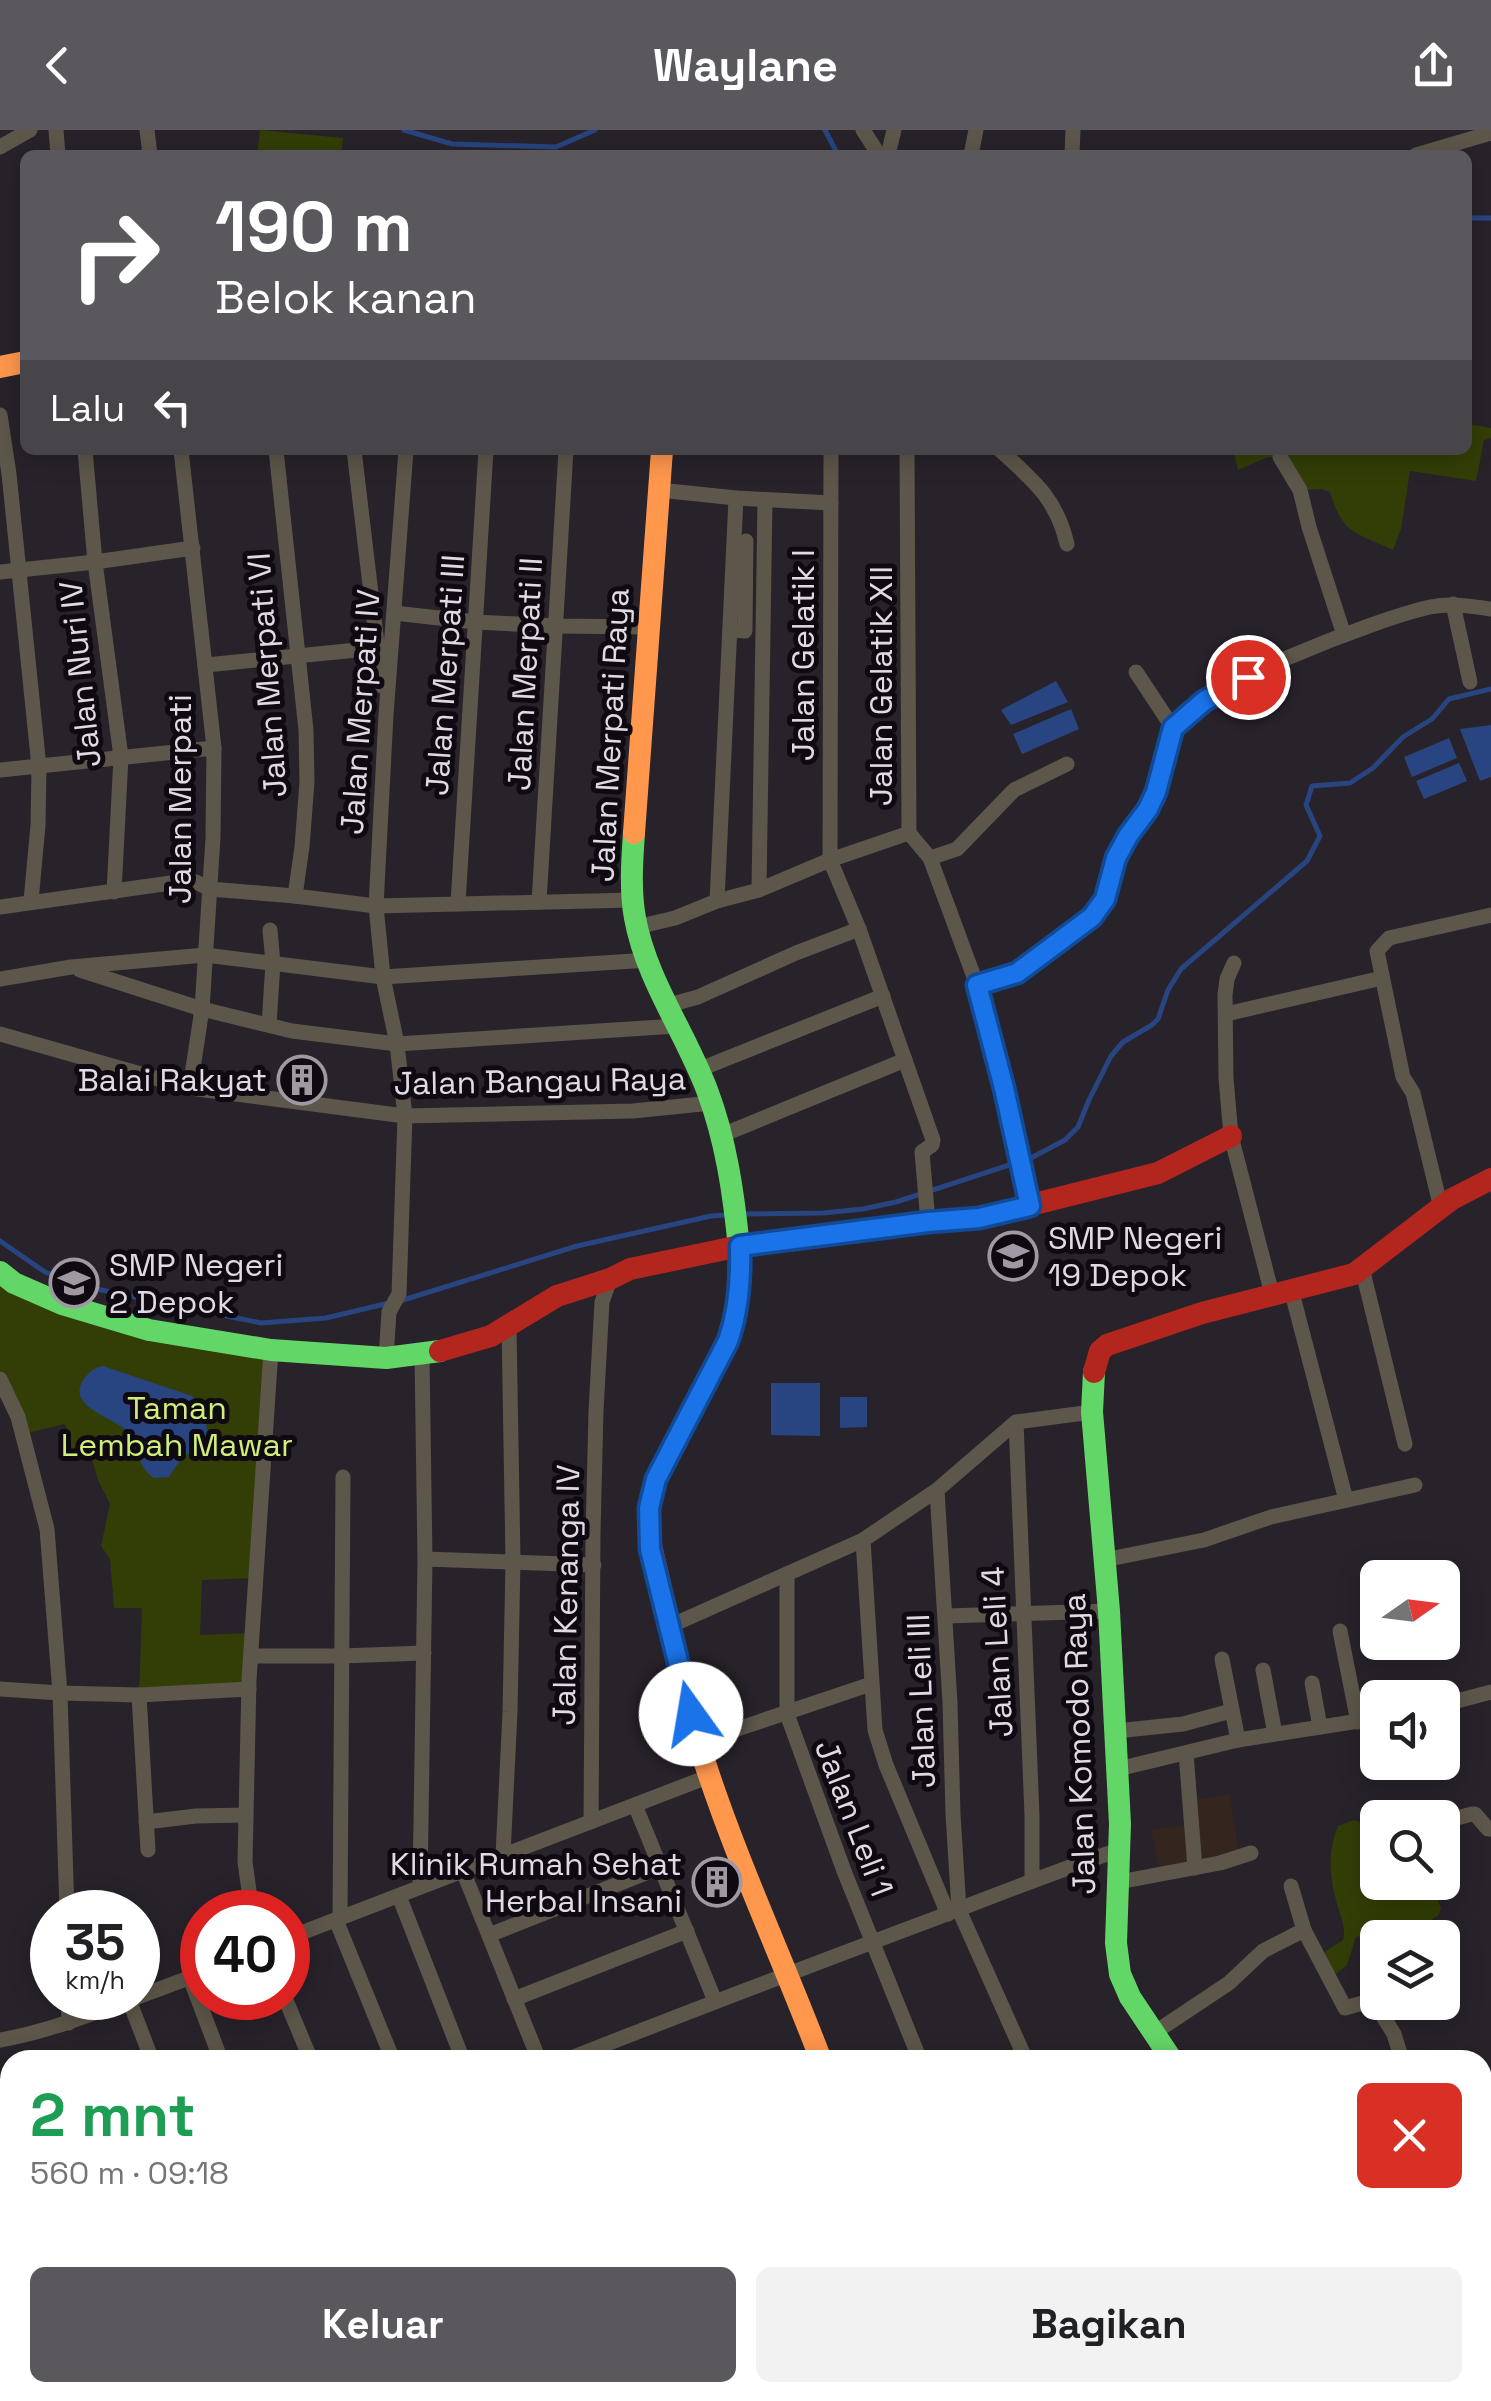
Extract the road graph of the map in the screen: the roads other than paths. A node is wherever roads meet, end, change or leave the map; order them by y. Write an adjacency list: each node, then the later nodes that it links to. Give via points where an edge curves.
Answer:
1 (30, 130): 3 (street)
2 (1491, 133): 4 (street)
3 (0, 146)
4 (1433, 150)
5 (0, 415): 26 (street)
6 (85, 455): 25 (street, Jalan Nuri IV)
7 (182, 455): 24 (street, Jalan Merpati)
8 (277, 455): 37 (street, Jalan Merpati VI)
9 (355, 455): 36 (street)
10 (406, 455): 30 (street, Jalan Merpati IV)
11 (486, 455): 31 (street, Jalan Merpati III)
12 (566, 455): 32 (street, Jalan Merpati II)
13 (662, 455): 18 (main road, Jalan Merpati Raya)
14 (831, 455): 21 (street, Jalan Gelatik I)
15 (907, 455): 48 (street, Jalan Gelatik XII)
16 (1005, 455): 23 (street, via 1048,498)
17 (1280, 457): 35 (street, via 1300,490)
18 (659, 490): 19 (street); 33 (main road, Jalan Merpati Raya)
19 (736, 498): 20 (street); 34 (street)
20 (765, 500): 21 (street); 52 (street)
21 (831, 503): 50 (street, Jalan Gelatik I)
22 (746, 541): 34 (street, via 745,631)
23 (1067, 544)
24 (193, 548): 25 (street); 38 (street, Jalan Merpati)
25 (95, 562): 26 (street); 44 (street, Jalan Nuri IV)
26 (19, 570): 27 (street); 46 (street)
27 (0, 572)
28 (1452, 604): 29 (street); 35 (street); 40 (street)
29 (1491, 609)
30 (394, 613): 31 (street); 41 (street, Jalan Merpati IV)
31 (476, 622): 32 (street); 59 (street, Jalan Merpati III)
32 (555, 626): 33 (street); 58 (street, Jalan Merpati II)
33 (648, 627): 55 (main road, Jalan Merpati Raya)
34 (730, 630): 56 (street)
35 (1344, 635): 42 (street, via 1218,693)
36 (377, 648): 37 (street); 41 (street)
37 (298, 656): 38 (street); 54 (street, Jalan Merpati VI, via 307,782)
38 (206, 665): 43 (street, Jalan Merpati)
39 (1136, 672): 42 (street)
40 (1470, 682)
41 (386, 715): 60 (street, Jalan Merpati IV)
42 (1173, 728): 74 (street, via 1156,792 1116,858 1099,908 1025,968)
43 (214, 748): 44 (street); 51 (street, Jalan Merpati)
44 (121, 757): 46 (street); 53 (street, Jalan Nuri IV)
45 (1067, 764): 49 (street, via 1014,790 956,849)
46 (39, 767): 47 (street); 57 (street)
47 (0, 770)
48 (909, 833): 49 (street, Jalan Gelatik XII); 50 (street)
49 (930, 858): 74 (street, Jalan Gelatik XII)
50 (830, 860): 52 (street); 64 (street)
51 (210, 889): 53 (street, via 184,881); 54 (street); 66 (street, Jalan Merpati)
52 (758, 890): 56 (street)
53 (114, 892): 57 (street)
54 (295, 896): 60 (street)
55 (634, 900): 58 (street); 63 (main road, Jalan Merpati Raya)
56 (717, 901): 63 (street)
57 (32, 902): 61 (street)
58 (539, 902): 59 (street)
59 (458, 903): 60 (street)
60 (376, 906): 71 (street, Jalan Merpati IV)
61 (0, 907)
62 (1491, 915): 72 (street, via 1389,938 1377,951)
63 (638, 926): 67 (main road, Jalan Merpati Raya)
64 (859, 929): 75 (street); 78 (street, via 698,997)
65 (270, 930): 68 (street)
66 (205, 955): 68 (street); 70 (street); 76 (street, Jalan Merpati)
67 (649, 960): 71 (street); 78 (main road, Jalan Merpati Raya)
68 (272, 963): 71 (street); 79 (street)
69 (1234, 963): 77 (street)
70 (71, 967): 73 (street); 76 (street)
71 (383, 978): 81 (street, Jalan Merpati IV)
72 (1382, 978): 77 (street); 91 (street)
73 (0, 979)
74 (977, 985): 90 (street, Jalan Gelatik XII)
75 (883, 996): 82 (street); 83 (street)
76 (202, 1009): 79 (street); 84 (street, Jalan Merpati)
77 (1226, 1014): 88 (street)
78 (673, 1016): 81 (street); 83 (main road, Jalan Merpati Raya)
79 (269, 1025): 81 (street)
80 (0, 1034): 84 (street, Jalan Bangau Raya)
81 (397, 1044): 86 (street, Jalan Merpati IV)
82 (904, 1060): 87 (street); 92 (street, via 933,1140 922,1152)
83 (698, 1070): 85 (main road, Jalan Merpati Raya)
84 (190, 1088): 86 (street, Jalan Bangau Raya)
85 (712, 1104): 86 (street, Jalan Bangau Raya); 87 (main road, Jalan Merpati Raya)
86 (405, 1116): 101 (street, Jalan Merpati IV, via 399,1294 389,1312)
87 (722, 1135): 93 (main road, Jalan Merpati Raya)
88 (1231, 1136): 90 (main road, via 1158,1173); 97 (street)
89 (1491, 1179): 91 (main road)
90 (1030, 1206): 92 (main road)
91 (1440, 1208): 94 (main road)
92 (928, 1222): 93 (main road)
93 (738, 1236): 96 (main road); 119 (main road, Jalan Merpati Raya, via 734,1324 656,1479 649,1508 650,1549)
94 (1362, 1268): 97 (main road); 105 (street)
95 (0, 1272): 99 (main road, via 62,1304 149,1330)
96 (610, 1279): 98 (main road, via 558,1296); 114 (street, Jalan Kenanga IV, via 602,1302)
97 (1282, 1292): 103 (main road, Jalan Komodo Raya, via 1107,1346 1094,1367); 109 (street)
98 (509, 1326): 100 (main road); 113 (street)
99 (271, 1350): 101 (main road); 122 (street)
100 (422, 1355): 101 (main road); 111 (street)
101 (386, 1358)
102 (0, 1380): 131 (street, via 18,1417 47,1529)
103 (1092, 1412): 104 (street); 112 (main road, Jalan Komodo Raya)
104 (1016, 1422): 108 (street); 117 (street, Jalan Leli 4)
105 (1406, 1444)
106 (344, 1476): 123 (street)
107 (1415, 1485): 109 (street)
108 (937, 1490): 110 (street); 118 (street, Jalan Leli III)
109 (1346, 1500): 112 (street)
110 (862, 1540): 115 (street); 127 (street)
111 (425, 1559): 113 (street); 121 (street)
112 (1104, 1560): 116 (main road, Jalan Komodo Raya)
113 (513, 1561): 114 (street); 154 (street)
114 (594, 1566): 149 (street, Jalan Kenanga IV)
115 (787, 1576): 119 (street); 135 (street, Jalan Leli 1)
116 (1109, 1611): 117 (street); 138 (main road, Jalan Komodo Raya)
117 (1022, 1614): 118 (street); 158 (street, Jalan Leli 4)
118 (946, 1616): 165 (street, Jalan Leli III)
119 (670, 1626): 141 (main road, Jalan Merpati Raya)
120 (1340, 1631): 136 (street)
121 (424, 1654): 123 (street); 161 (street)
122 (250, 1656): 123 (street); 129 (street)
123 (341, 1656): 166 (street)
124 (1222, 1659): 134 (street)
125 (1263, 1670): 139 (street)
126 (1312, 1683): 137 (street)
127 (871, 1684): 135 (street); 165 (street, via 882,1754)
128 (0, 1688): 131 (street)
129 (249, 1689): 132 (street); 146 (street)
130 (1491, 1692): 133 (street)
131 (60, 1693): 132 (street); 162 (street)
132 (140, 1695): 148 (street)
133 (1460, 1701)
134 (1232, 1711): 138 (street); 140 (street)
135 (787, 1714): 141 (street); 171 (street, Jalan Leli 1)
136 (1358, 1722): 137 (street)
137 (1320, 1727): 139 (street)
138 (1116, 1731): 143 (main road, Jalan Komodo Raya)
139 (1275, 1734): 140 (street)
140 (1238, 1740): 142 (street)
141 (699, 1742): 144 (main road, Jalan Merpati Raya)
142 (1186, 1753): 143 (street); 156 (street)
143 (1118, 1769): 152 (main road, Jalan Komodo Raya)
144 (710, 1776): 145 (street); 172 (main road, Jalan Merpati Raya)
145 (636, 1805): 149 (street); 155 (street)
146 (246, 1815): 148 (street); 163 (street)
147 (1460, 1817): 150 (street, via 1475,1814)
148 (146, 1822): 151 (street)
149 (591, 1822): 154 (street)
150 (1491, 1829)
151 (148, 1850)
152 (1119, 1850): 158 (street); 159 (main road, Jalan Komodo Raya)
153 (1251, 1853): 156 (street)
154 (503, 1856): 157 (street)
155 (661, 1868): 169 (street); 170 (street)
156 (1194, 1868): 159 (street)
157 (463, 1871): 161 (street); 170 (street)
158 (1032, 1880): 165 (street)
159 (1119, 1882): 181 (main road, Jalan Komodo Raya, via 1120,1974)
160 (1291, 1886): 168 (street)
161 (420, 1887): 164 (street)
162 (66, 1890)
163 (249, 1890)
164 (399, 1896): 166 (street); 187 (street)
165 (953, 1912): 171 (street); 192 (street)
166 (338, 1920): 167 (street); 186 (street)
167 (310, 1930)
168 (1304, 1930): 181 (street, via 1263,1951 1229,1983); 194 (street, via 1345,2008 1373,2000)
169 (687, 1932): 173 (street); 174 (street)
170 (489, 1935): 173 (street)
171 (872, 1941): 172 (street); 191 (street, Jalan Leli 1)
172 (788, 1972): 174 (street); 190 (main road, Jalan Merpati Raya)
173 (514, 2000): 188 (street)
174 (715, 2001): 189 (street)
175 (69, 2020): 180 (street)
176 (77, 2020): 180 (street)
177 (140, 2020): 183 (street)
178 (209, 2020): 184 (street)
179 (295, 2020): 185 (street)
180 (69, 2023): 182 (street)
181 (1154, 2033): 193 (main road, Jalan Komodo Raya)
182 (0, 2040)
183 (149, 2050)
184 (218, 2050)
185 (307, 2050)
186 (389, 2050)
187 (460, 2050)
188 (535, 2050)
189 (612, 2050)
190 (817, 2050)
191 (916, 2050)
192 (1021, 2050)
193 (1165, 2050)
194 (1399, 2050)

